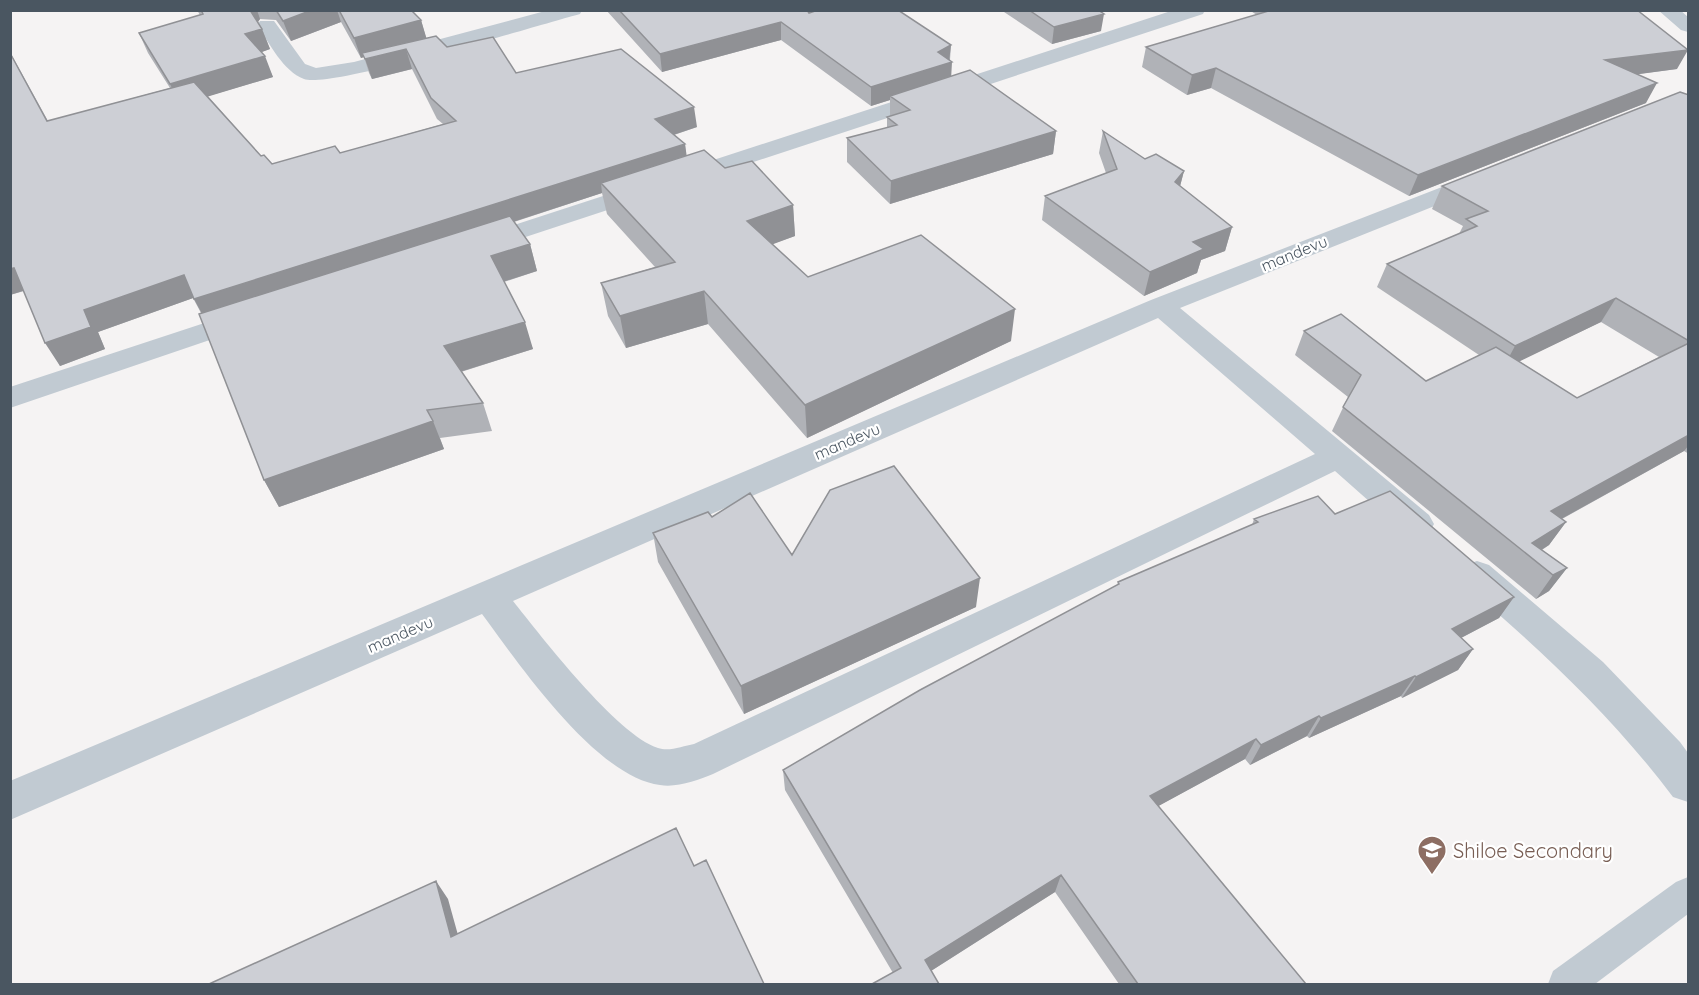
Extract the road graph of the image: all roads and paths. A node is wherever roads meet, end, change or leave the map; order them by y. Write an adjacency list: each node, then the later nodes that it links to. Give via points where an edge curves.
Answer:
1 (573, 10): 4 (street, via 355,68 313,75 298,68)
2 (1196, 10): 7 (street)
3 (1667, 10): 5 (street)
4 (267, 25)
5 (1689, 26)
6 (1502, 170): 8 (street, mandevu)
7 (455, 252)
8 (1161, 306): 11 (street); 12 (street, mandevu)
9 (273, 309): 10 (street)
10 (10, 398)
11 (1338, 456): 12 (street, via 689,763 660,767 641,760 604,730 568,695); 13 (street, via 1585,670 1658,742)
12 (488, 596): 14 (street, mandevu)
13 (1689, 784)
14 (10, 801)
15 (1689, 894): 16 (lane)
16 (1566, 984)

